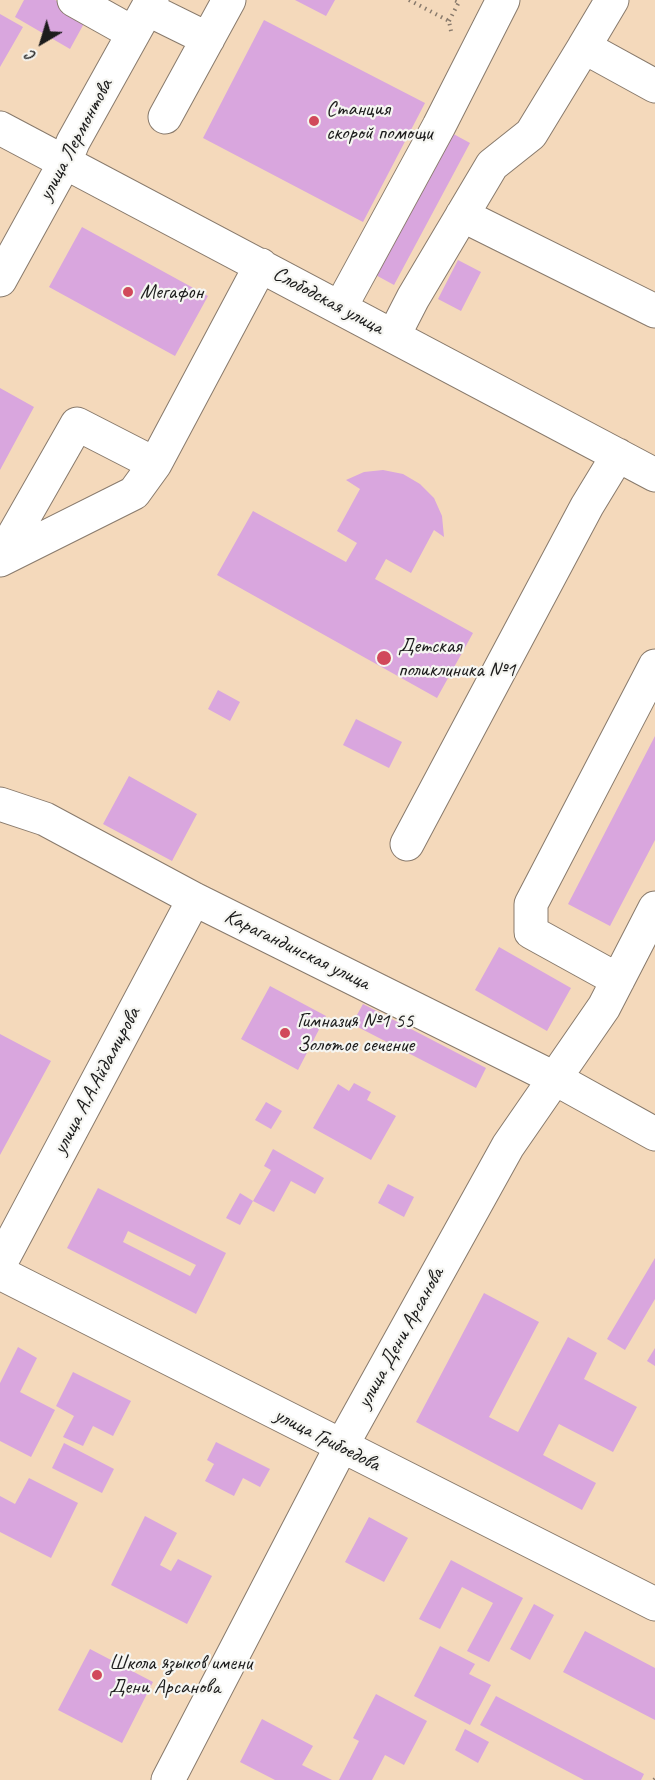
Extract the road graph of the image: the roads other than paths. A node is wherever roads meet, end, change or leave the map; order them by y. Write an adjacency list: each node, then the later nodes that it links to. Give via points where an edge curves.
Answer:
1 (74, 0): 5 (street)
2 (228, 0): 6 (street)
3 (502, 0): 15 (street)
4 (612, 0): 7 (street)
5 (144, 14): 6 (street); 11 (street, улица Лермонтова)
6 (208, 39): 9 (street)
7 (584, 47): 8 (street); 12 (street, via 531,134 492,165)
8 (655, 86)
9 (165, 117)
10 (0, 128): 11 (street, Слободская улица)
11 (65, 162): 13 (street, Слободская улица); 14 (street, улица Лермонтова)
12 (462, 215): 16 (street); 17 (street)
13 (261, 265): 15 (street, Слободская улица); 19 (street)
14 (0, 280)
15 (340, 308): 17 (street, Слободская улица)
16 (655, 311)
17 (394, 335): 18 (street, Слободская улица)
18 (618, 455): 20 (street, Слободская улица); 24 (street)
19 (155, 464): 21 (street, via 134,493); 21 (street, via 77,424)
20 (655, 475)
21 (0, 559)
22 (655, 666): 27 (street, via 531,904 531,932)
23 (0, 804): 25 (street, Карагандинская улица, via 45,819)
24 (407, 844)
25 (194, 899): 28 (street, Карагандинская улица); 30 (street, улица А.А.Айдамирова)
26 (655, 908): 27 (street, улица Дени Арсанова)
27 (618, 980): 28 (street, улица Дени Арсанова, via 604,1007)
28 (554, 1078): 29 (street, Карагандинская улица); 32 (street, улица Дени Арсанова, via 508,1146)
29 (655, 1134)
30 (0, 1264)
31 (0, 1273): 32 (street, улица Грибоедова)
32 (341, 1447): 33 (street, улица Грибоедова); 34 (street, улица Дени Арсанова)
33 (655, 1604)
34 (168, 1780)

